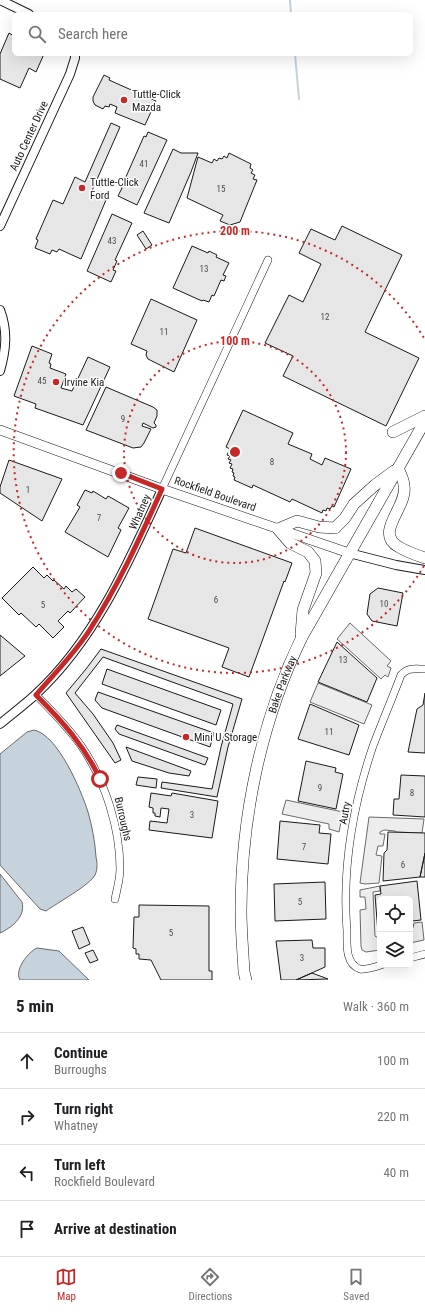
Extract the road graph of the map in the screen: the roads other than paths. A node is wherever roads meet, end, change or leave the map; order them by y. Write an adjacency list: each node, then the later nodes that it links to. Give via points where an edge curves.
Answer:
1 (0, 0): 2 (street)
2 (25, 12)
3 (75, 56): 4 (street, Auto Center Drive, via 70,74)
4 (0, 226)
5 (268, 260): 13 (street, Whatney)
6 (0, 310): 7 (street, via 6,341)
7 (0, 371)
8 (425, 416): 11 (main road)
9 (425, 421): 12 (main road, Bake Parkway)
10 (0, 430): 13 (main road, Rockfield Boulevard)
11 (393, 432)
12 (398, 468): 14 (main road, via 374,485 334,528 297,521); 15 (main road, Bake Parkway); 16 (main road, via 404,486 403,501 390,525 389,534 392,542 398,547)
13 (162, 489): 14 (main road, Rockfield Boulevard); 20 (street, Whatney, via 120,578 88,631 66,662)
14 (278, 529): 15 (main road, Rockfield Boulevard); 18 (main road, via 290,543 308,552 315,561 316,573 302,610)
15 (349, 553): 17 (street, Rockfield Boulevard); 18 (main road, Bake Parkway)
16 (425, 558)
17 (425, 570)
18 (301, 639): 26 (main road, Bake Parkway, via 273,708 247,819 241,912)
19 (425, 669): 25 (street, Autry, via 410,669 401,675 373,748 353,824 347,873 348,956 360,969)
20 (36, 695): 21 (street, Whatney); 22 (street, Burroughs, via 83,748 104,789 114,822 120,858)
21 (0, 724)
22 (115, 899)
23 (425, 954): 24 (street)
24 (413, 957)
25 (377, 966)
26 (246, 980)

